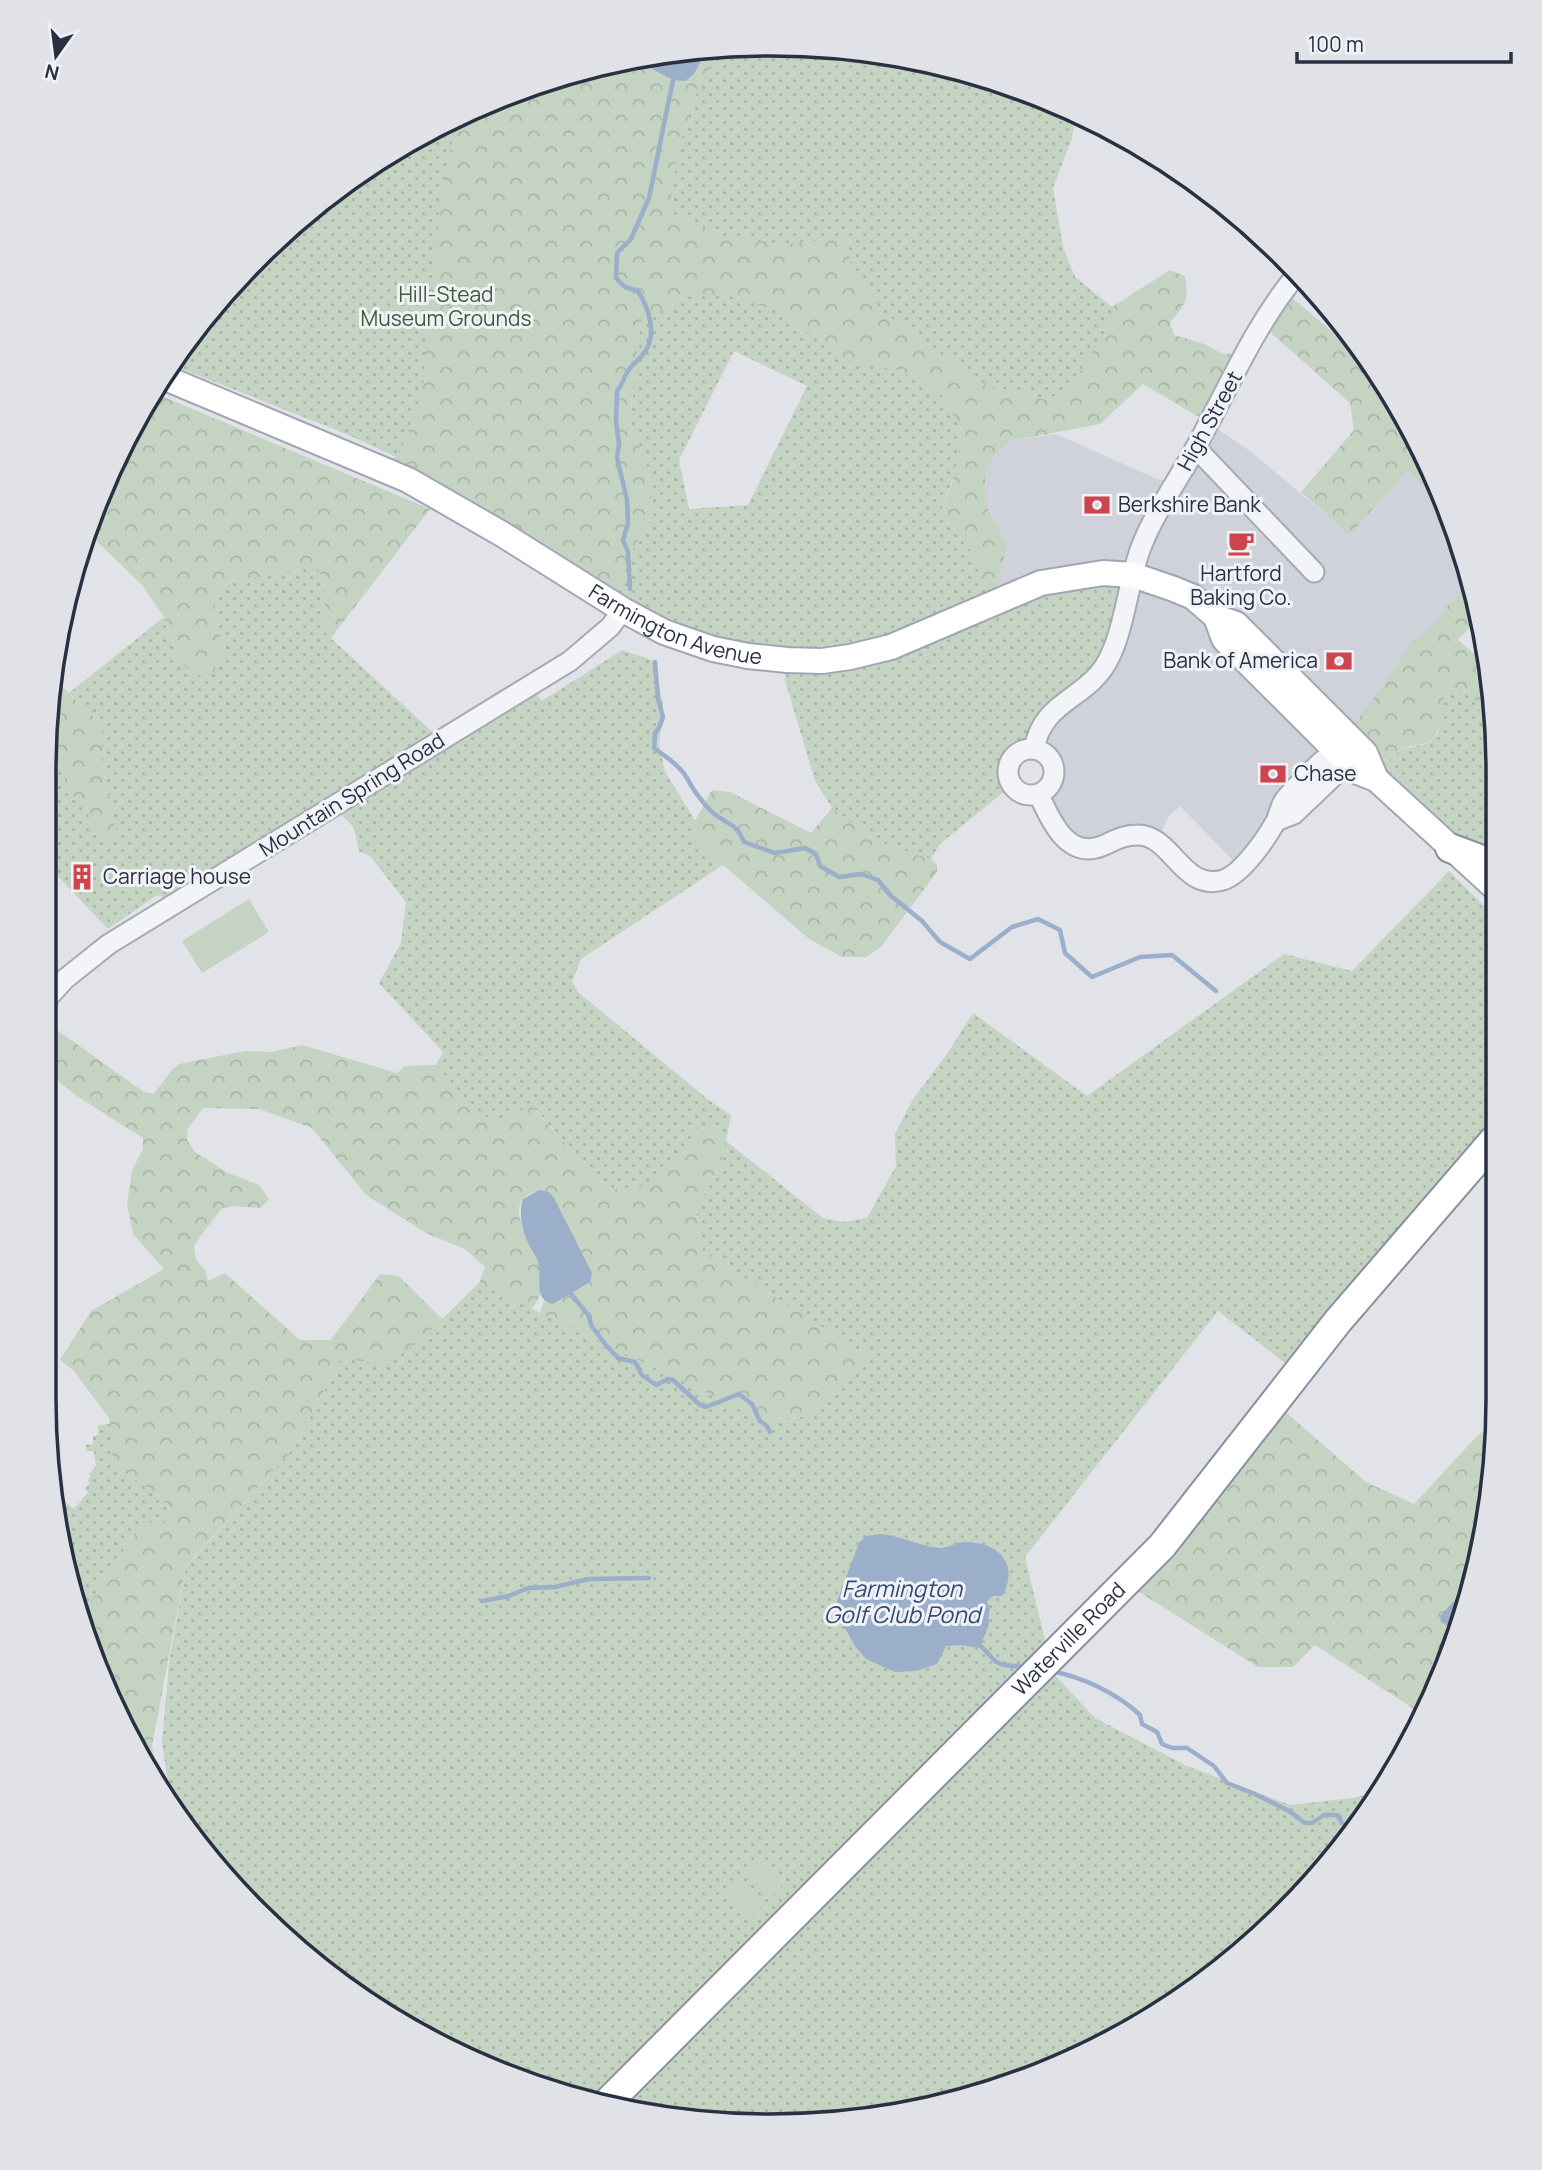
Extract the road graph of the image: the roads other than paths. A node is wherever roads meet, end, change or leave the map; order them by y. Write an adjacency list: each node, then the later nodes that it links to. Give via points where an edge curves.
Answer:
1 (1291, 281): 3 (street, High Street)
2 (172, 381): 6 (main road, Farmington Avenue, via 408,480)
3 (1196, 448): 4 (street); 5 (street, High Street, via 1146,537)
4 (1314, 572)
5 (1133, 575): 6 (main road, Farmington Avenue, via 1103,573 1041,583 891,647 822,661 713,649 664,632); 7 (main road, Farmington Avenue, via 1193,597); 8 (street, High Street, via 1106,664 1094,679 1049,713)
6 (623, 610): 15 (street, Mountain Spring Road, via 570,661 109,944)
7 (1216, 617): 9 (main road, Farmington Avenue, via 1224,639); 10 (main road, Farmington Avenue, via 1237,624 1365,753)
8 (1034, 749): 11 (street, via 1048,755 1055,769 1052,785); 11 (street, via 1013,757 1008,777 1017,791)
9 (1341, 756): 10 (main road, Farmington Avenue, via 1358,772); 11 (street, via 1325,758 1283,802 1276,821 1237,872 1223,880 1194,876 1157,841 1144,835 1082,848 1065,840 1051,823)
10 (1376, 779): 12 (main road, Farmington Avenue)
11 (1039, 794)
12 (1450, 848): 13 (highway); 14 (main road, Farmington Avenue)
13 (1486, 861)
14 (1486, 880)
15 (56, 989)
16 (1486, 1149): 17 (highway, Waterville Road, via 1338,1321 1162,1546)
17 (614, 2096)

